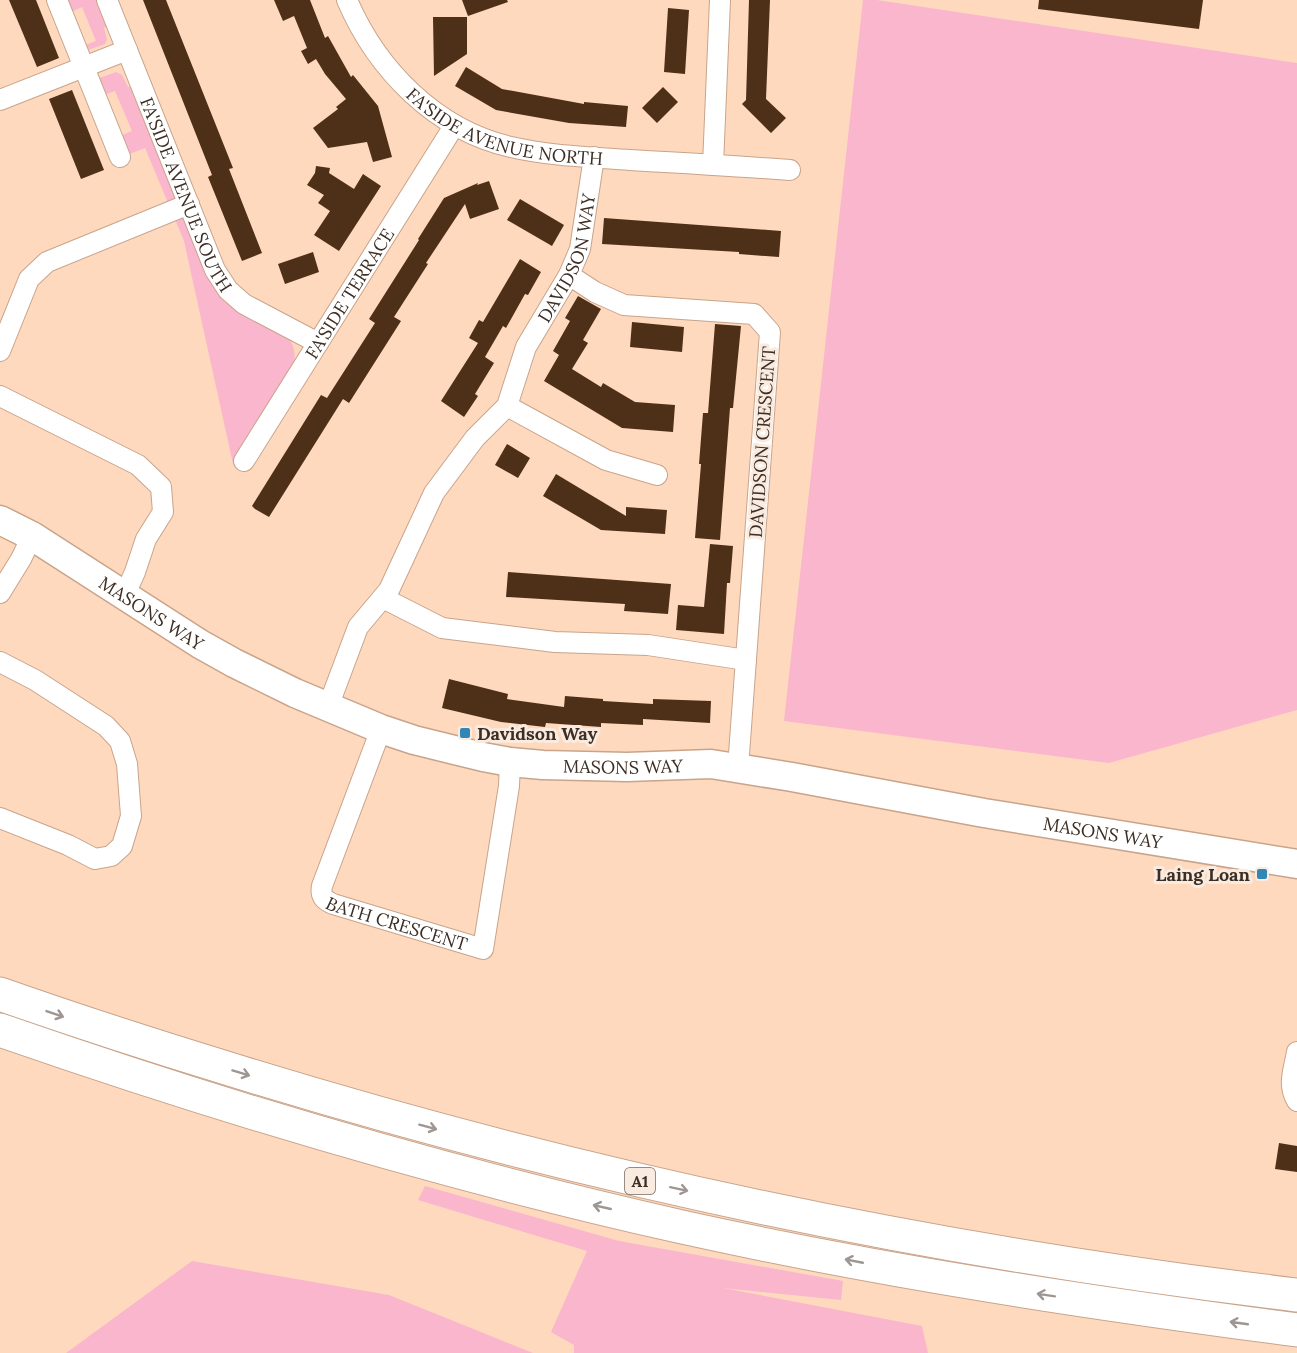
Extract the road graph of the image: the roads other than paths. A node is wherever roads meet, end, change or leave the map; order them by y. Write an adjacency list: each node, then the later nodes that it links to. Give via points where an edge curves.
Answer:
1 (57, 0): 6 (street)
2 (107, 0): 5 (street, FA'SIDE AVENUE SOUTH)
3 (347, 0): 8 (street, FA'SIDE AVENUE NORTH, via 385,65)
4 (720, 0): 11 (street)
5 (127, 50): 6 (street); 13 (street, FA'SIDE AVENUE SOUTH)
6 (84, 68): 7 (street); 9 (street)
7 (0, 100)
8 (454, 126): 10 (street, FA'SIDE AVENUE NORTH, via 510,147); 15 (street, FA'SIDE TERRACE)
9 (120, 157)
10 (594, 157): 11 (street, FA'SIDE AVENUE NORTH); 14 (street, DAVIDSON WAY, via 580,249)
11 (713, 165): 12 (street, FA'SIDE AVENUE NORTH)
12 (790, 170)
13 (189, 204): 15 (street, FA'SIDE AVENUE SOUTH, via 215,270 228,290 244,304); 16 (street, via 47,262 29,279)
14 (569, 275): 18 (street, DAVIDSON WAY, via 526,347); 26 (street, DAVIDSON CRESCENT, via 624,305 754,314 770,332)
15 (318, 343): 19 (street, FA'SIDE TERRACE)
16 (0, 351)
17 (0, 396): 24 (street, via 138,465 161,487 163,512 146,539)
18 (507, 406): 20 (street, via 606,460); 25 (street, DAVIDSON WAY, via 476,438 434,493)
19 (244, 461)
20 (657, 475)
21 (0, 520): 22 (street, MASONS WAY)
22 (32, 536): 23 (street); 24 (street, MASONS WAY)
23 (0, 593)
24 (124, 594): 28 (street, MASONS WAY, via 200,644)
25 (382, 598): 26 (street, via 442,628 555,642 648,645); 28 (street, DAVIDSON WAY, via 358,627)
26 (746, 660): 31 (street, DAVIDSON CRESCENT)
27 (0, 662): 32 (street, via 97,720 120,741 127,764 131,816 122,846 111,856 95,859)
28 (328, 707): 29 (street, MASONS WAY)
29 (381, 729): 30 (street, MASONS WAY); 30 (street, BATH CRESCENT, via 322,886 323,897 483,949)
30 (510, 762): 31 (street, MASONS WAY, via 627,767 711,764)
31 (738, 768): 33 (street, MASONS WAY)
32 (0, 818)
33 (1297, 864)
34 (0, 994): 38 (highway, A1, one-way to 38, via 173,1052 380,1114 622,1177 948,1243)
35 (0, 1030): 39 (highway, A1, one-way to 35, via 994,1287 683,1227 380,1150 167,1086)
36 (1297, 1052): 37 (street, via 1291,1082)
37 (1297, 1101)
38 (1297, 1295)
39 (1297, 1330)

